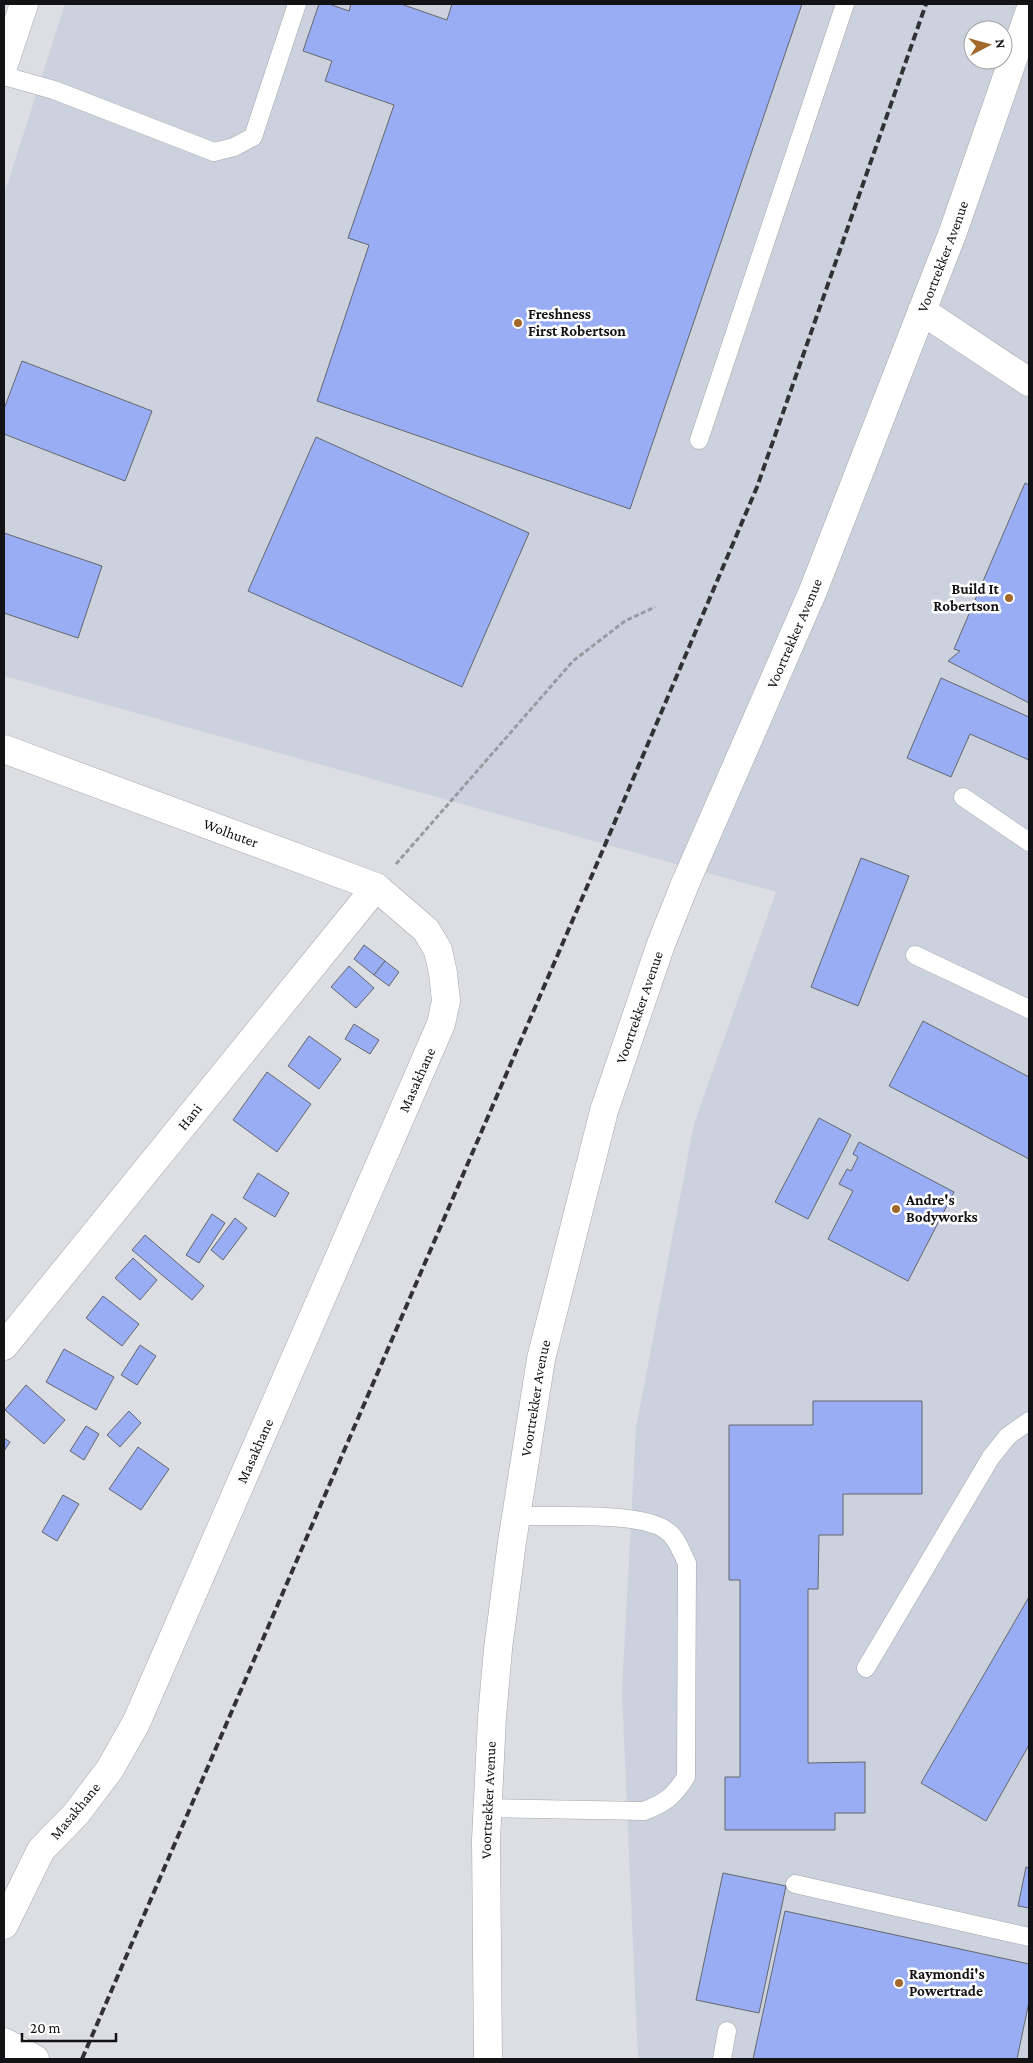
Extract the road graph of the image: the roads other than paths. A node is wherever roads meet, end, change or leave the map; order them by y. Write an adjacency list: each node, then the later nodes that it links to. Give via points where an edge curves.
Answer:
1 (24, 4): 5 (street)
2 (297, 4): 6 (lane, via 253,137 234,147 214,152 54,90)
3 (846, 4): 9 (lane)
4 (1029, 13): 7 (street, Voortrekker Avenue)
5 (4, 64)
6 (4, 76)
7 (922, 311): 8 (street); 19 (street, Voortrekker Avenue, via 813,591 685,884 628,1039 604,1111 551,1315 539,1368)
8 (1029, 382)
9 (699, 440)
10 (4, 749): 13 (street, Wolhuter)
11 (963, 797): 12 (lane)
12 (1029, 842)
13 (376, 887): 14 (street, Wolhuter, via 426,930); 17 (street, Hani)
14 (438, 950): 23 (street, Masakhane, via 446,1001 441,1024 136,1723 110,1769 76,1814 41,1850)
15 (915, 955): 16 (lane)
16 (1029, 1009)
17 (4, 1346)
18 (1029, 1421): 20 (lane, via 1008,1436 990,1457)
19 (516, 1516): 21 (street, Voortrekker Avenue, via 498,1649); 21 (lane, via 643,1521 666,1530 676,1540 687,1563 686,1777 677,1791 663,1803 644,1811)
20 (866, 1668)
21 (488, 1808): 28 (street, Voortrekker Avenue)
22 (795, 1884): 24 (lane)
23 (4, 1925)
24 (1029, 1937)
25 (727, 2031): 29 (lane)
26 (4, 2042): 27 (street)
27 (35, 2059)
28 (488, 2059)
29 (722, 2059)

